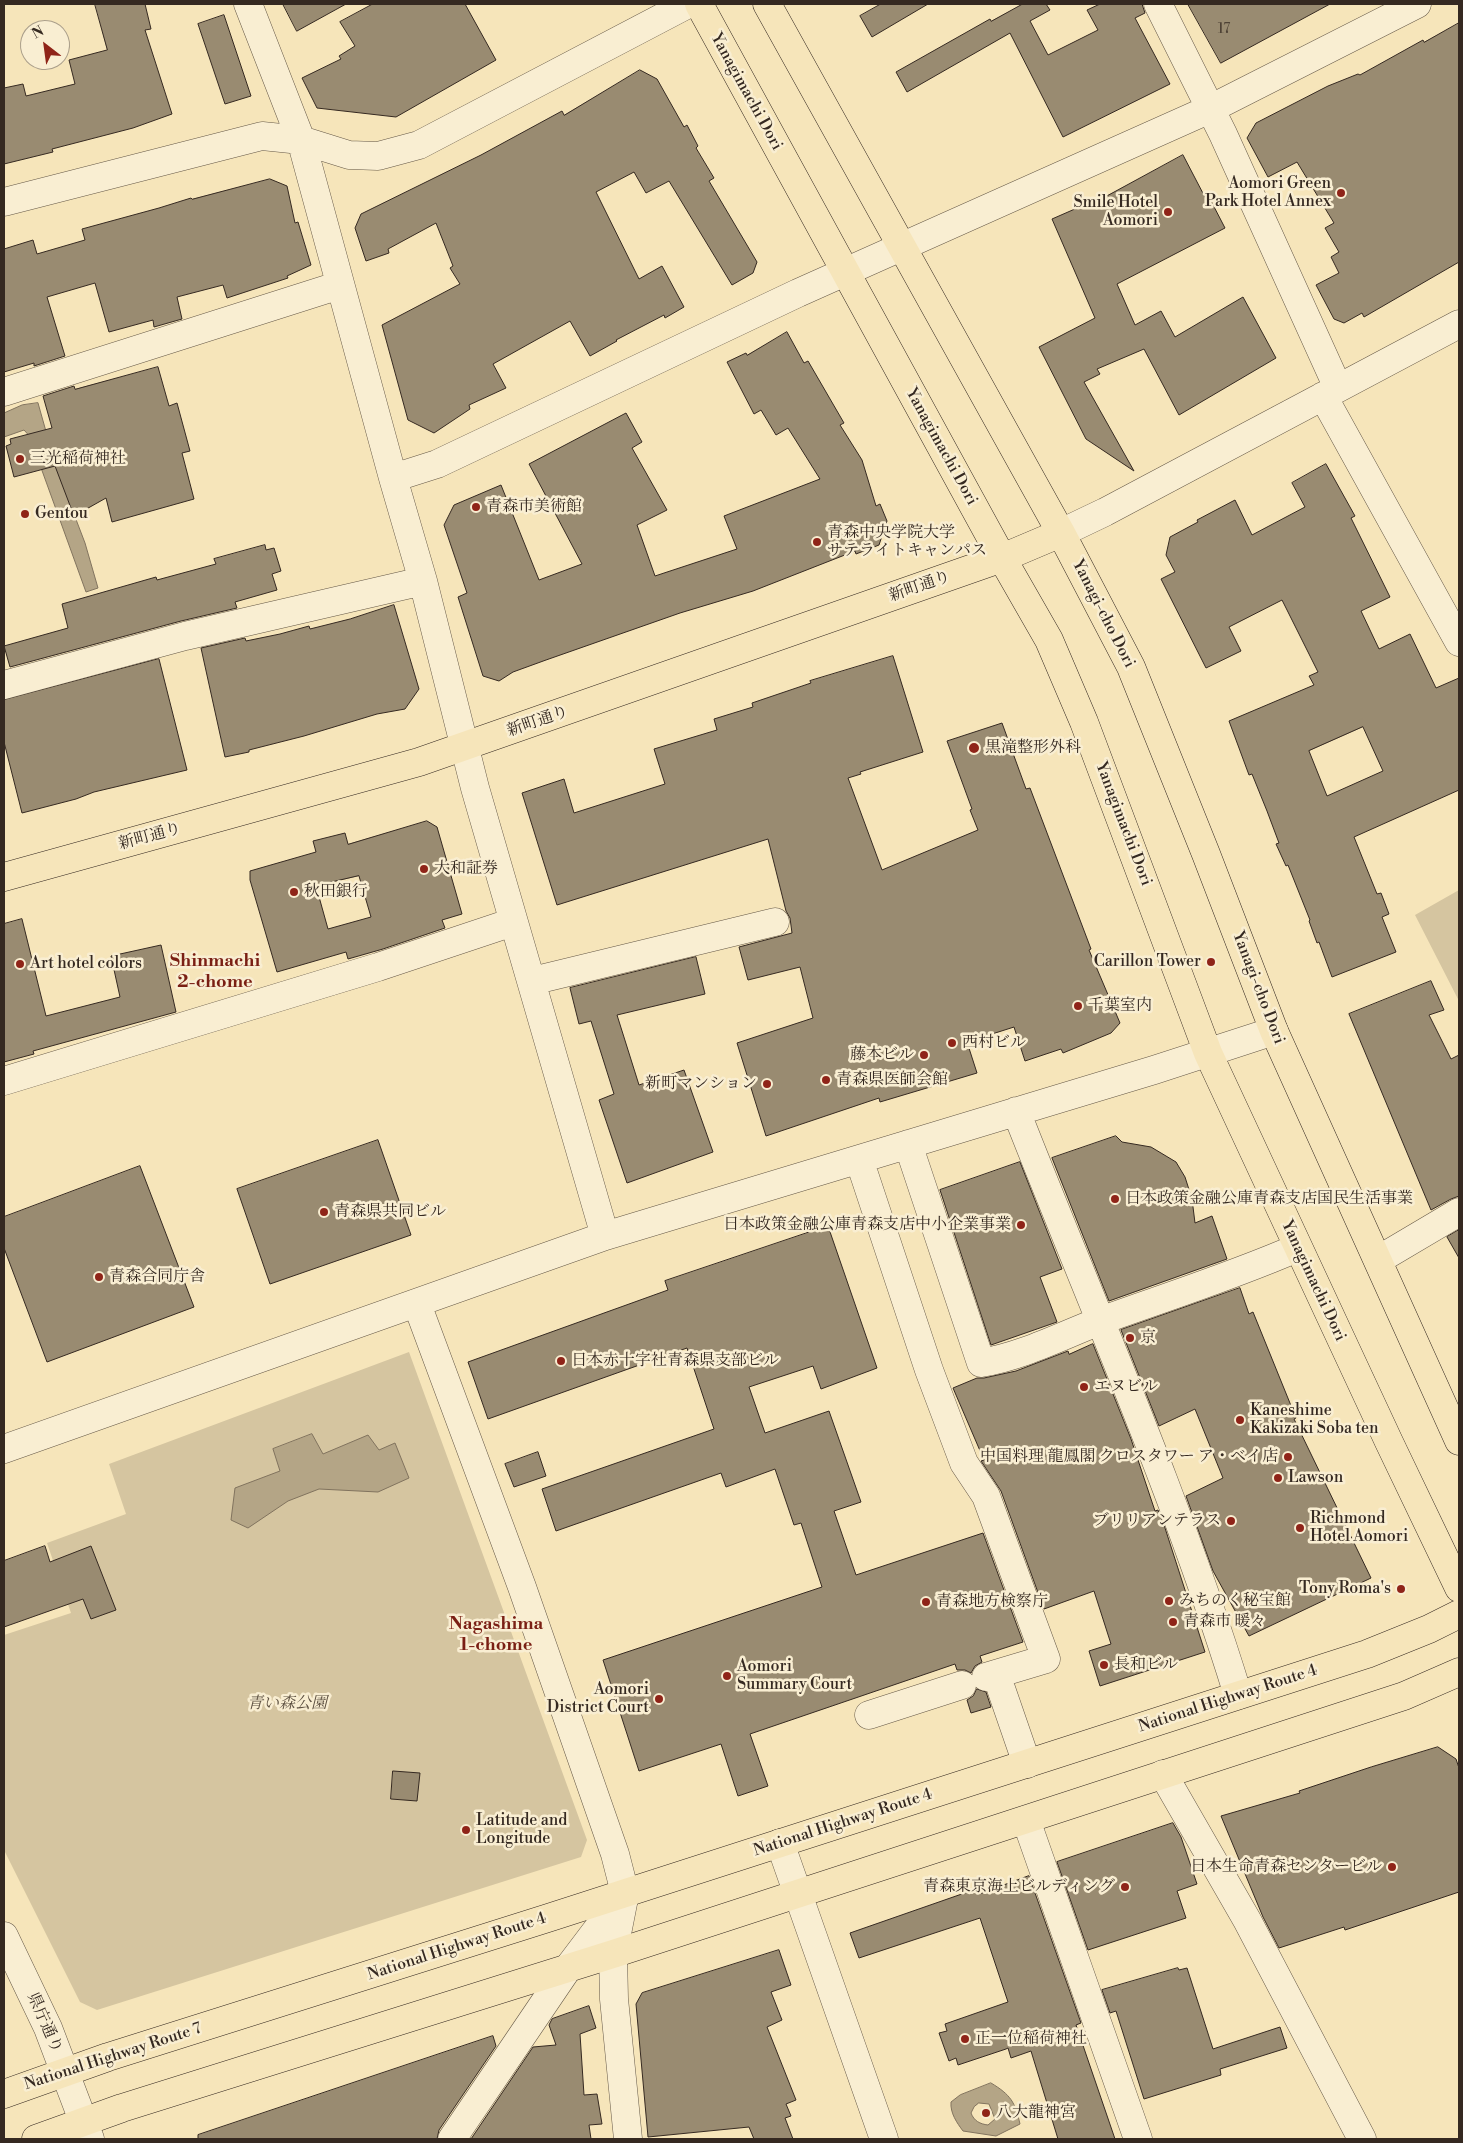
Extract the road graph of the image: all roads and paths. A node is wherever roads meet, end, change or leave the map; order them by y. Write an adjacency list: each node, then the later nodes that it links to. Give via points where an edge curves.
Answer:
1 (248, 4): 8 (street)
2 (688, 4): 8 (street, via 419,145 378,156 349,155)
3 (699, 4): 11 (main road, Yanagimachi Dori)
4 (766, 4): 10 (main road)
5 (1158, 4): 7 (street)
6 (1416, 4): 7 (street)
7 (1210, 109): 10 (street); 15 (street)
8 (301, 140): 9 (street, via 262,136); 12 (street)
9 (4, 202)
10 (901, 248): 11 (street); 17 (main road)
11 (845, 272): 16 (street, via 437,464); 18 (main road, Yanagimachi Dori)
12 (340, 285): 14 (street); 16 (street)
13 (1459, 324): 15 (street)
14 (4, 392)
15 (1330, 392): 17 (street); 20 (street)
16 (393, 478): 19 (street)
17 (1061, 533): 18 (main road, 新町通り); 27 (main road, Yanagi-cho Dori, via 1131,667)
18 (1002, 558): 22 (main road, 新町通り); 28 (main road, Yanagimachi Dori, via 1049,640 1084,722)
19 (423, 581): 21 (street, via 185,636); 22 (street)
20 (1459, 642)
21 (4, 685)
22 (465, 746): 23 (main road, 新町通り, via 419,762); 24 (street)
23 (4, 877)
24 (513, 922): 26 (street); 29 (street, via 378,967)
25 (775, 922): 26 (street)
26 (532, 981): 34 (street)
27 (1274, 1031): 28 (street); 36 (main road, Yanagi-cho Dori)
28 (1208, 1053): 30 (street); 35 (main road, Yanagimachi Dori)
29 (4, 1081)
30 (1016, 1111): 31 (street); 38 (street)
31 (908, 1144): 32 (street); 38 (street, via 981,1363 1005,1359)
32 (858, 1159): 34 (street); 44 (street, via 929,1370 964,1463 986,1496 1046,1659)
33 (1459, 1212): 36 (street)
34 (605, 1236): 37 (street)
35 (1297, 1248): 38 (street); 41 (main road, Yanagimachi Dori)
36 (1378, 1260): 39 (main road, Yanagi-cho Dori)
37 (417, 1304): 40 (street); 51 (street, via 522,1587 615,1854)
38 (1099, 1322): 45 (street, via 1166,1485 1204,1587)
39 (1459, 1441)
40 (4, 1449)
41 (1459, 1588)
42 (1459, 1614): 45 (main road, National Highway Route 4, via 1367,1654)
43 (1459, 1672): 48 (main road, via 1404,1696)
44 (981, 1678): 46 (street); 47 (street)
45 (1238, 1695): 47 (main road, National Highway Route 4)
46 (869, 1716)
47 (1027, 1764): 50 (main road, National Highway Route 4)
48 (1163, 1774): 49 (main road); 65 (street, via 1247,1920)
49 (1026, 1820): 52 (main road); 64 (street)
50 (780, 1843): 51 (main road, National Highway Route 4); 52 (street)
51 (625, 1893): 54 (street); 55 (street); 56 (main road, National Highway Route 4)
52 (799, 1894): 54 (main road); 63 (street)
53 (4, 1936): 57 (street, 県庁通り)
54 (613, 1954): 55 (main road); 62 (street, via 614,1999)
55 (568, 1968): 59 (main road, via 239,2071); 61 (street)
56 (222, 2021): 57 (main road, National Highway Route 7)
57 (65, 2072): 58 (main road, National Highway Route 7); 59 (street, 県庁通り)
58 (4, 2094)
59 (87, 2131): 60 (main road)
60 (36, 2139)
61 (452, 2139)
62 (628, 2139)
63 (884, 2139)
64 (1138, 2139)
65 (1362, 2139)

